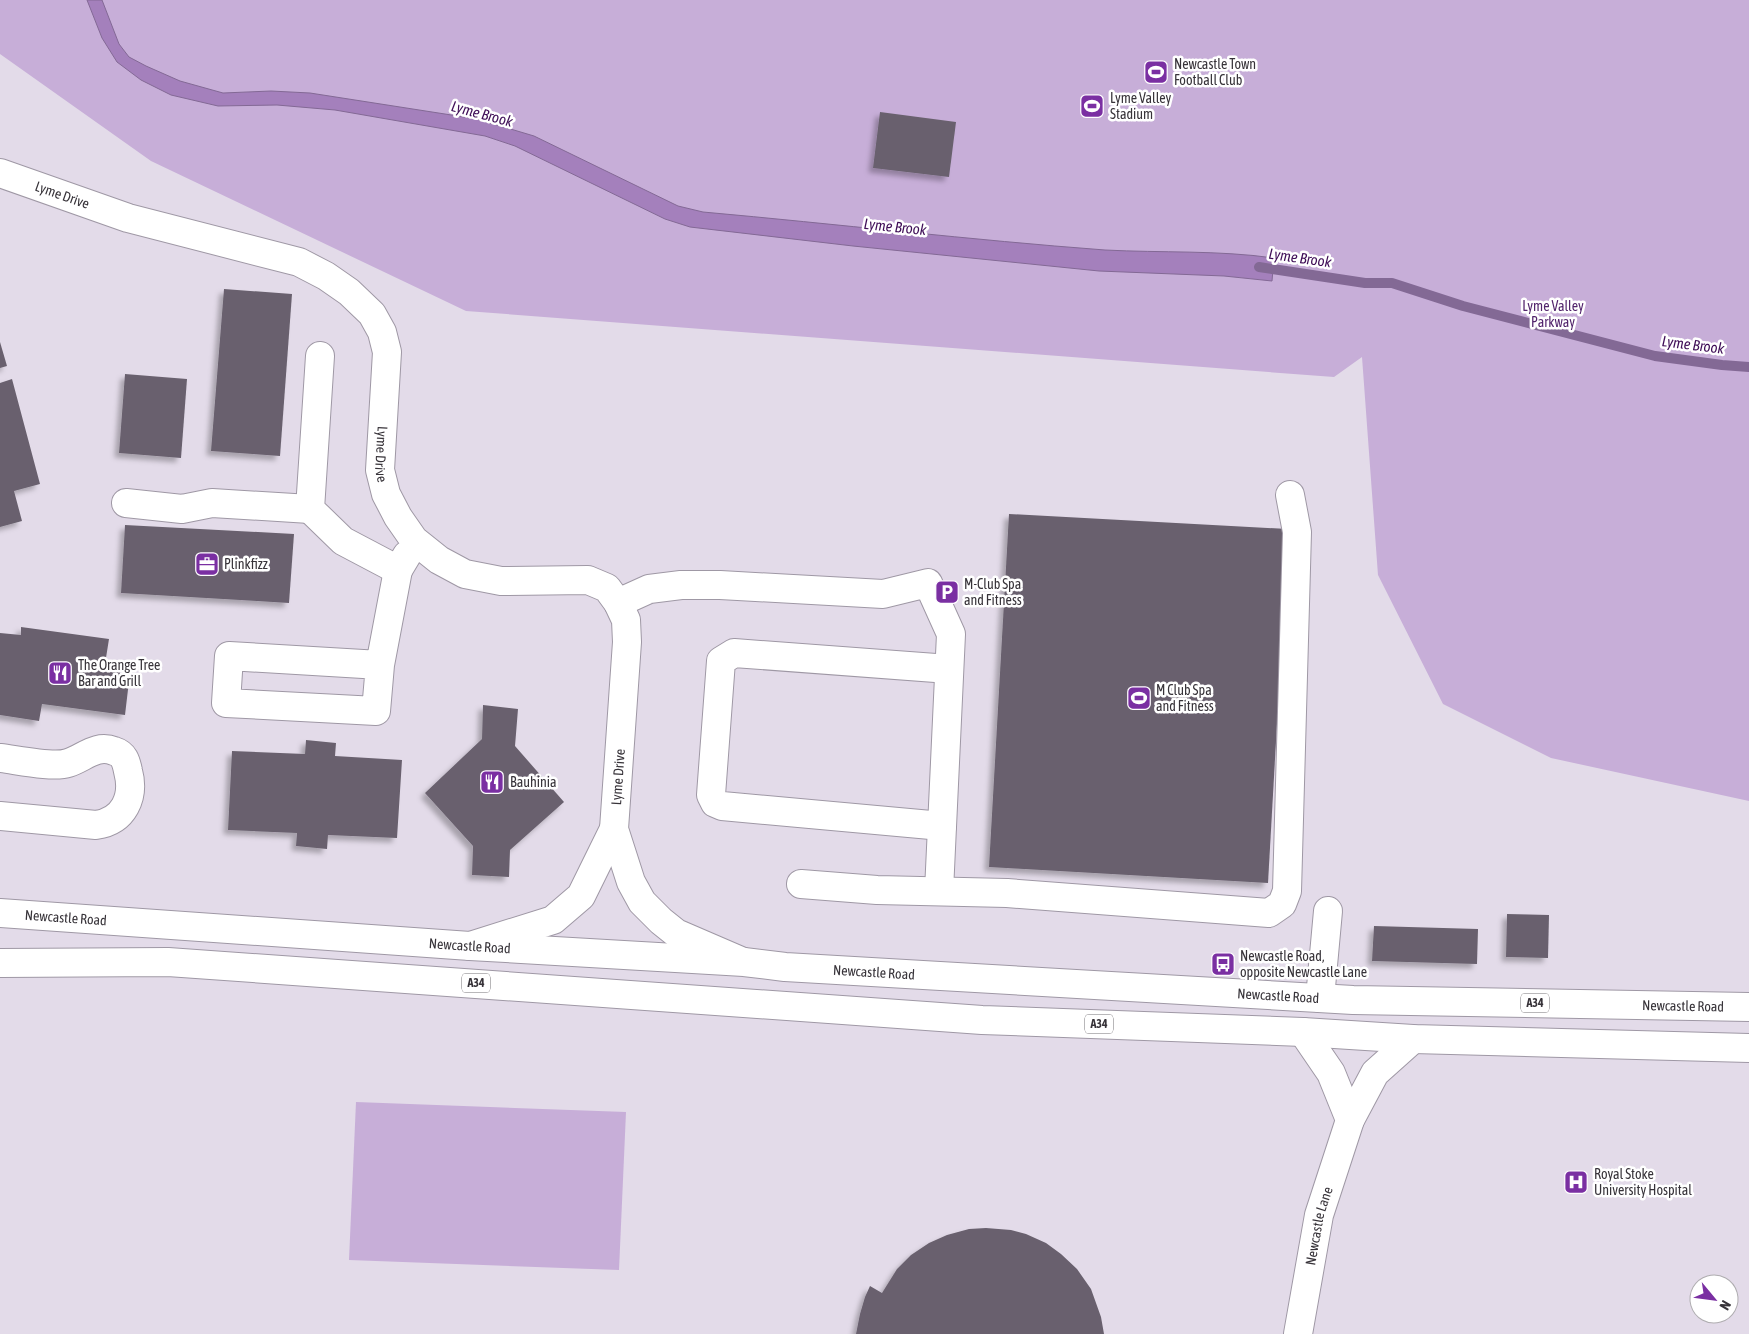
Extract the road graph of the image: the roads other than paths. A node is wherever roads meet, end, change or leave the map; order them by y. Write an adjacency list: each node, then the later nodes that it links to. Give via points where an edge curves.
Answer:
1 (0, 173): 6 (main road, Lyme Drive, via 128,218 299,262 349,292 372,314 384,338 387,352 380,470 386,494)
2 (320, 356): 5 (main road)
3 (1290, 495): 16 (main road, via 1298,532 1287,891 1282,904 1268,913 1007,893)
4 (126, 503): 5 (main road, via 182,509 212,503)
5 (310, 509): 7 (main road, via 343,541)
6 (414, 540): 7 (main road); 8 (main road, Lyme Drive, via 439,560 465,574 501,581 588,580 606,588)
7 (398, 570): 9 (main road)
8 (618, 603): 10 (main road, via 649,590 681,585 883,594 928,584 950,634); 14 (main road, Lyme Drive, via 626,620 627,642)
9 (380, 664): 9 (main road, via 376,711 226,703 229,656)
10 (949, 669): 13 (main road); 13 (main road, via 734,653 721,662 711,795 715,803 722,806)
11 (0, 758): 12 (main road, via 57,765 107,748 124,756 130,779 130,796 123,810 107,823 96,825)
12 (0, 816)
13 (942, 826): 16 (main road)
14 (614, 829): 19 (main road, Lyme Drive, via 581,896 553,920); 20 (main road, Lyme Drive, via 631,882 642,902 676,932)
15 (801, 884): 16 (main road)
16 (939, 891)
17 (1328, 911): 22 (main road)
18 (0, 913): 19 (main road, Newcastle Road / A34)
19 (470, 946): 20 (main road, Newcastle Road / A34)
20 (744, 962): 22 (main road, Newcastle Road / A34)
21 (0, 963): 24 (main road, A34, via 168,962 982,1020)
22 (1320, 998): 23 (main road, Newcastle Road / A34)
23 (1749, 1007)
24 (1303, 1032): 25 (main road, A34); 27 (main road, via 1331,1073)
25 (1413, 1038): 26 (main road, A34); 27 (main road, Newcastle Lane, via 1375,1073)
26 (1749, 1048)
27 (1350, 1120): 28 (main road, Newcastle Lane, via 1319,1215)
28 (1298, 1334)

